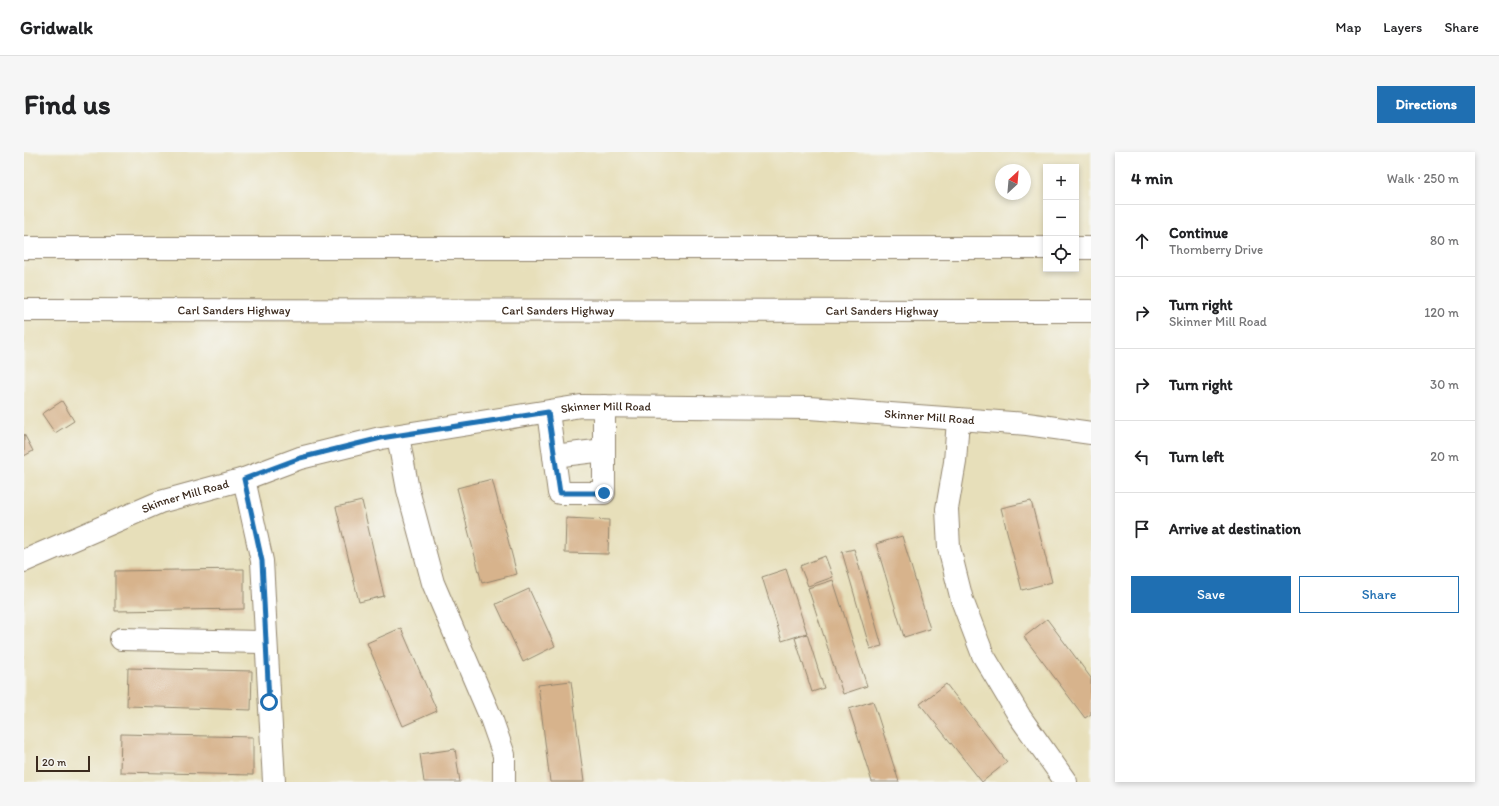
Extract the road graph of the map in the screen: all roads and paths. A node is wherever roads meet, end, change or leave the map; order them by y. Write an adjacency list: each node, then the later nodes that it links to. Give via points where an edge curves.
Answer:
1 (24, 248): 2 (main road)
2 (1043, 248)
3 (1079, 248): 4 (main road)
4 (1091, 248)
5 (24, 310): 6 (main road, Carl Sanders Highway)
6 (1091, 311)
7 (604, 406): 8 (main road, Skinner Mill Road, via 581,406); 9 (main road, Skinner Mill Road, via 809,408); 12 (main road)
8 (548, 412): 11 (main road, Skinner Mill Road); 13 (main road)
9 (958, 418): 10 (main road, Skinner Mill Road); 20 (main road, via 955,462 947,509 949,548 962,600 983,656 1020,717)
10 (1091, 433)
11 (398, 436): 14 (main road, Skinner Mill Road, via 300,458); 19 (main road, via 408,490 433,583 504,754)
12 (604, 450): 13 (main road); 13 (main road, via 604,493 560,493)
13 (554, 456)
14 (244, 479): 15 (main road, Skinner Mill Road, via 160,502); 17 (main road, via 262,561)
15 (24, 561)
16 (121, 639): 17 (main road)
17 (266, 642): 18 (main road)
18 (274, 782)
19 (504, 782)
20 (1066, 782)

